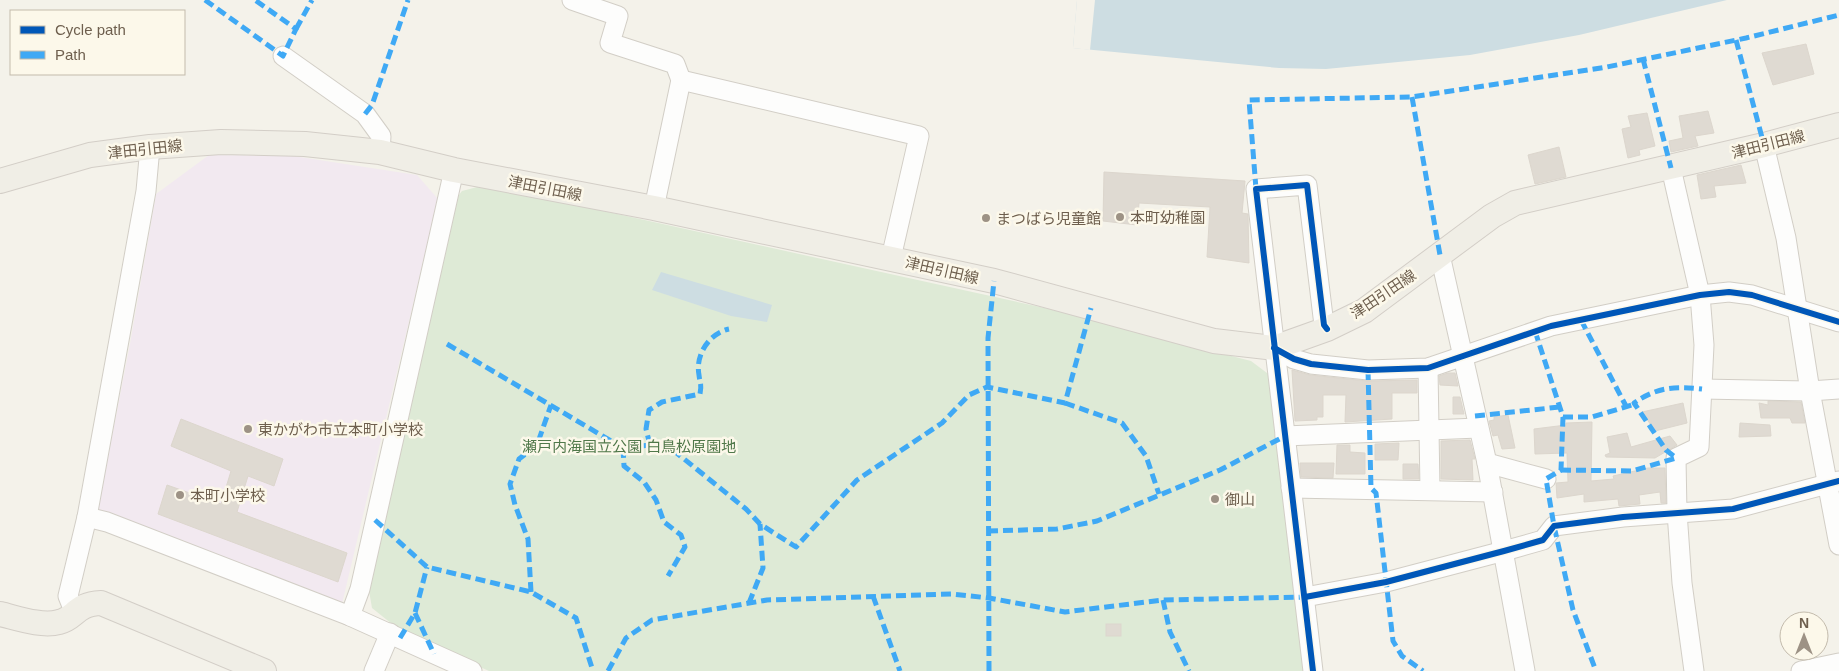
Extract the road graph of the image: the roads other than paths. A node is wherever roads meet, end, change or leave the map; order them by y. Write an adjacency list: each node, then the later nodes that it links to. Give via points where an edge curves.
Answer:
1 (572, 0): 3 (street, via 618,16 610,42 675,64)
2 (283, 56): 7 (street, via 365,114 381,136)
3 (681, 80): 11 (street); 13 (street, via 920,136)
4 (1839, 125): 5 (main road, 津田引田線)
5 (1764, 145): 8 (main road, 津田引田線); 15 (street, via 1786,238)
6 (150, 147): 7 (main road, 津田引田線, via 305,144); 10 (main road, 津田引田線, via 90,155); 34 (street, via 146,191)
7 (380, 152): 9 (main road, 津田引田線)
8 (1671, 168): 12 (main road, 津田引田線, via 1515,203); 14 (street)
9 (454, 170): 11 (main road, 津田引田線); 40 (street, via 360,589)
10 (0, 181)
11 (654, 208): 13 (main road, 津田引田線)
12 (1440, 255): 17 (main road, 津田引田線, via 1364,310); 19 (street)
13 (891, 258): 18 (main road, 津田引田線, via 994,281 1214,341)
14 (1700, 296): 15 (street, via 1728,292 1752,295); 19 (street, via 1551,326); 21 (street, via 1704,345)
15 (1797, 309): 16 (street); 23 (street)
16 (1839, 322)
17 (1327, 329): 18 (main road, 津田引田線); 18 (street, via 1307,185 1256,189)
18 (1274, 348): 20 (street, via 1294,360 1311,364 1368,370); 26 (street)
19 (1462, 358): 20 (street); 24 (street)
20 (1428, 368): 25 (street)
21 (1702, 389): 23 (street); 33 (street, via 1698,447 1676,458)
22 (1839, 389): 23 (street)
23 (1810, 391): 29 (street)
24 (1478, 428): 25 (street); 27 (street)
25 (1430, 431): 26 (street); 31 (street)
26 (1285, 436): 30 (street)
27 (1487, 463): 28 (street); 32 (street)
28 (1546, 479)
29 (1834, 483): 33 (street, via 1733,509); 35 (street)
30 (1292, 488): 31 (street); 37 (street)
31 (1430, 490): 32 (street)
32 (1493, 492): 36 (street)
33 (1676, 512): 36 (street, via 1554,526 1543,540); 49 (street)
34 (87, 517): 38 (street, via 68,596); 40 (street)
35 (1839, 545)
36 (1504, 551): 37 (street, via 1386,582); 48 (street)
37 (1305, 598): 47 (street)
38 (74, 612): 39 (main road, via 60,622 43,623); 44 (main road, via 88,603 102,603)
39 (0, 614)
40 (350, 616): 41 (street)
41 (390, 633): 45 (street); 46 (street)
42 (1839, 663): 43 (street)
43 (1807, 670)
44 (264, 671)
45 (374, 671)
46 (472, 671)
47 (1313, 671)
48 (1526, 671)
49 (1694, 671)

